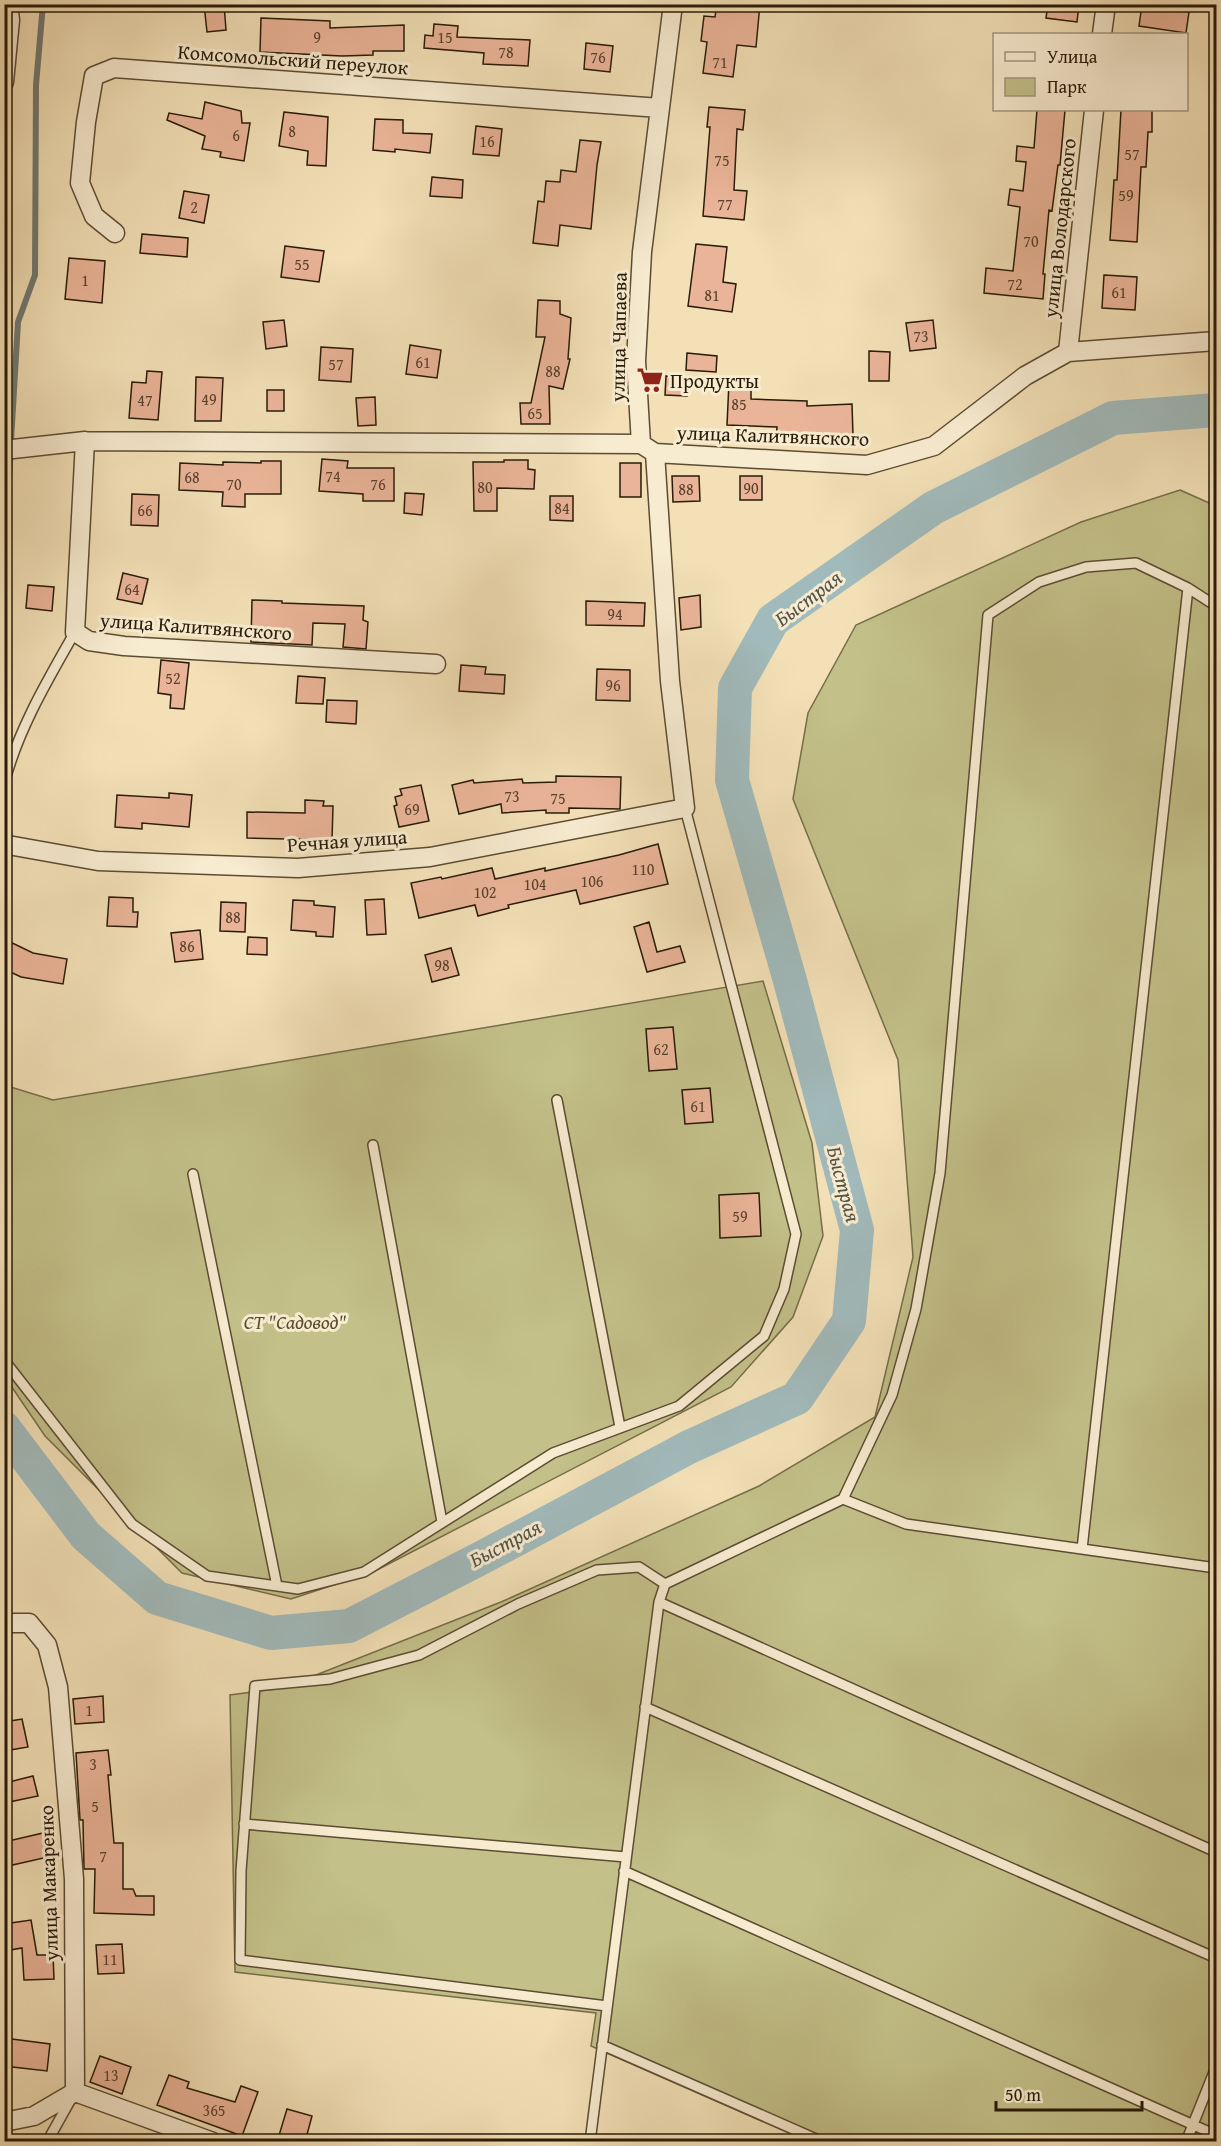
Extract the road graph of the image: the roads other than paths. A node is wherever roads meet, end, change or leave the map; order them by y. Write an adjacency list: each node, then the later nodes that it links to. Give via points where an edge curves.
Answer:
1 (8, 4): 5 (street)
2 (673, 4): 6 (street, улица Чапаева)
3 (1106, 4): 4 (street)
4 (1102, 33)
5 (4, 82)
6 (660, 108): 8 (street, Комсомольский переулок, via 114,68 94,76 80,183 94,216); 12 (street, улица Чапаева, via 642,252 636,361)
7 (1094, 111): 10 (street, улица Володарского)
8 (115, 233)
9 (1216, 342): 10 (street, улица Калитвянского)
10 (1068, 352): 12 (street, улица Калитвянского, via 1025,376 934,446 867,465)
11 (78, 442): 12 (street, улица Калитвянского); 13 (street, улица Калитвянского); 16 (street, улица Калитвянского)
12 (648, 448): 19 (street, улица Чапаева)
13 (4, 450)
14 (1188, 588): 15 (lane); 26 (lane, via 1136,564 1086,567 1039,582 988,615 940,1173 916,1309 892,1395); 28 (lane)
15 (1216, 606)
16 (75, 632): 17 (street, улица Калитвянского, via 89,641 124,646); 18 (lane, via 36,702)
17 (436, 664)
18 (4, 784)
19 (685, 808): 20 (street, Речная улица, via 430,857 298,868 98,861); 25 (lane, via 796,1234 784,1289 764,1336 679,1406)
20 (6, 837)
21 (557, 1100): 25 (lane)
22 (373, 1145): 27 (lane)
23 (193, 1174): 31 (lane)
24 (4, 1360): 31 (lane, via 132,1524 207,1576)
25 (620, 1427): 27 (lane, via 553,1453)
26 (843, 1499): 28 (lane, via 906,1524); 30 (lane)
27 (442, 1522): 31 (lane, via 363,1572 298,1589)
28 (1082, 1549): 29 (lane)
29 (1216, 1568)
30 (665, 1584): 32 (lane); 35 (lane, via 639,1567 597,1570 518,1604 419,1655 330,1679 255,1686)
31 (277, 1586)
32 (658, 1602): 34 (lane); 36 (lane)
33 (4, 1623): 43 (street, улица Макаренко, via 29,1623 47,1645 57,1687 74,1879)
34 (645, 1707): 37 (lane); 39 (lane)
35 (244, 1824): 37 (lane); 40 (lane, via 240,1960)
36 (1216, 1852)
37 (626, 1857): 38 (lane)
38 (624, 1871): 40 (lane); 45 (lane)
39 (1216, 1958)
40 (607, 2006): 41 (lane)
41 (602, 2045): 49 (lane); 50 (lane)
42 (1216, 2067): 45 (lane)
43 (75, 2092): 44 (street, via 34,2116); 47 (lane, улица Макаренко); 48 (street)
44 (4, 2122)
45 (1193, 2124): 46 (lane); 51 (lane)
46 (1216, 2135)
47 (47, 2142)
48 (213, 2142)
49 (590, 2142)
50 (823, 2142)
51 (1186, 2142)

